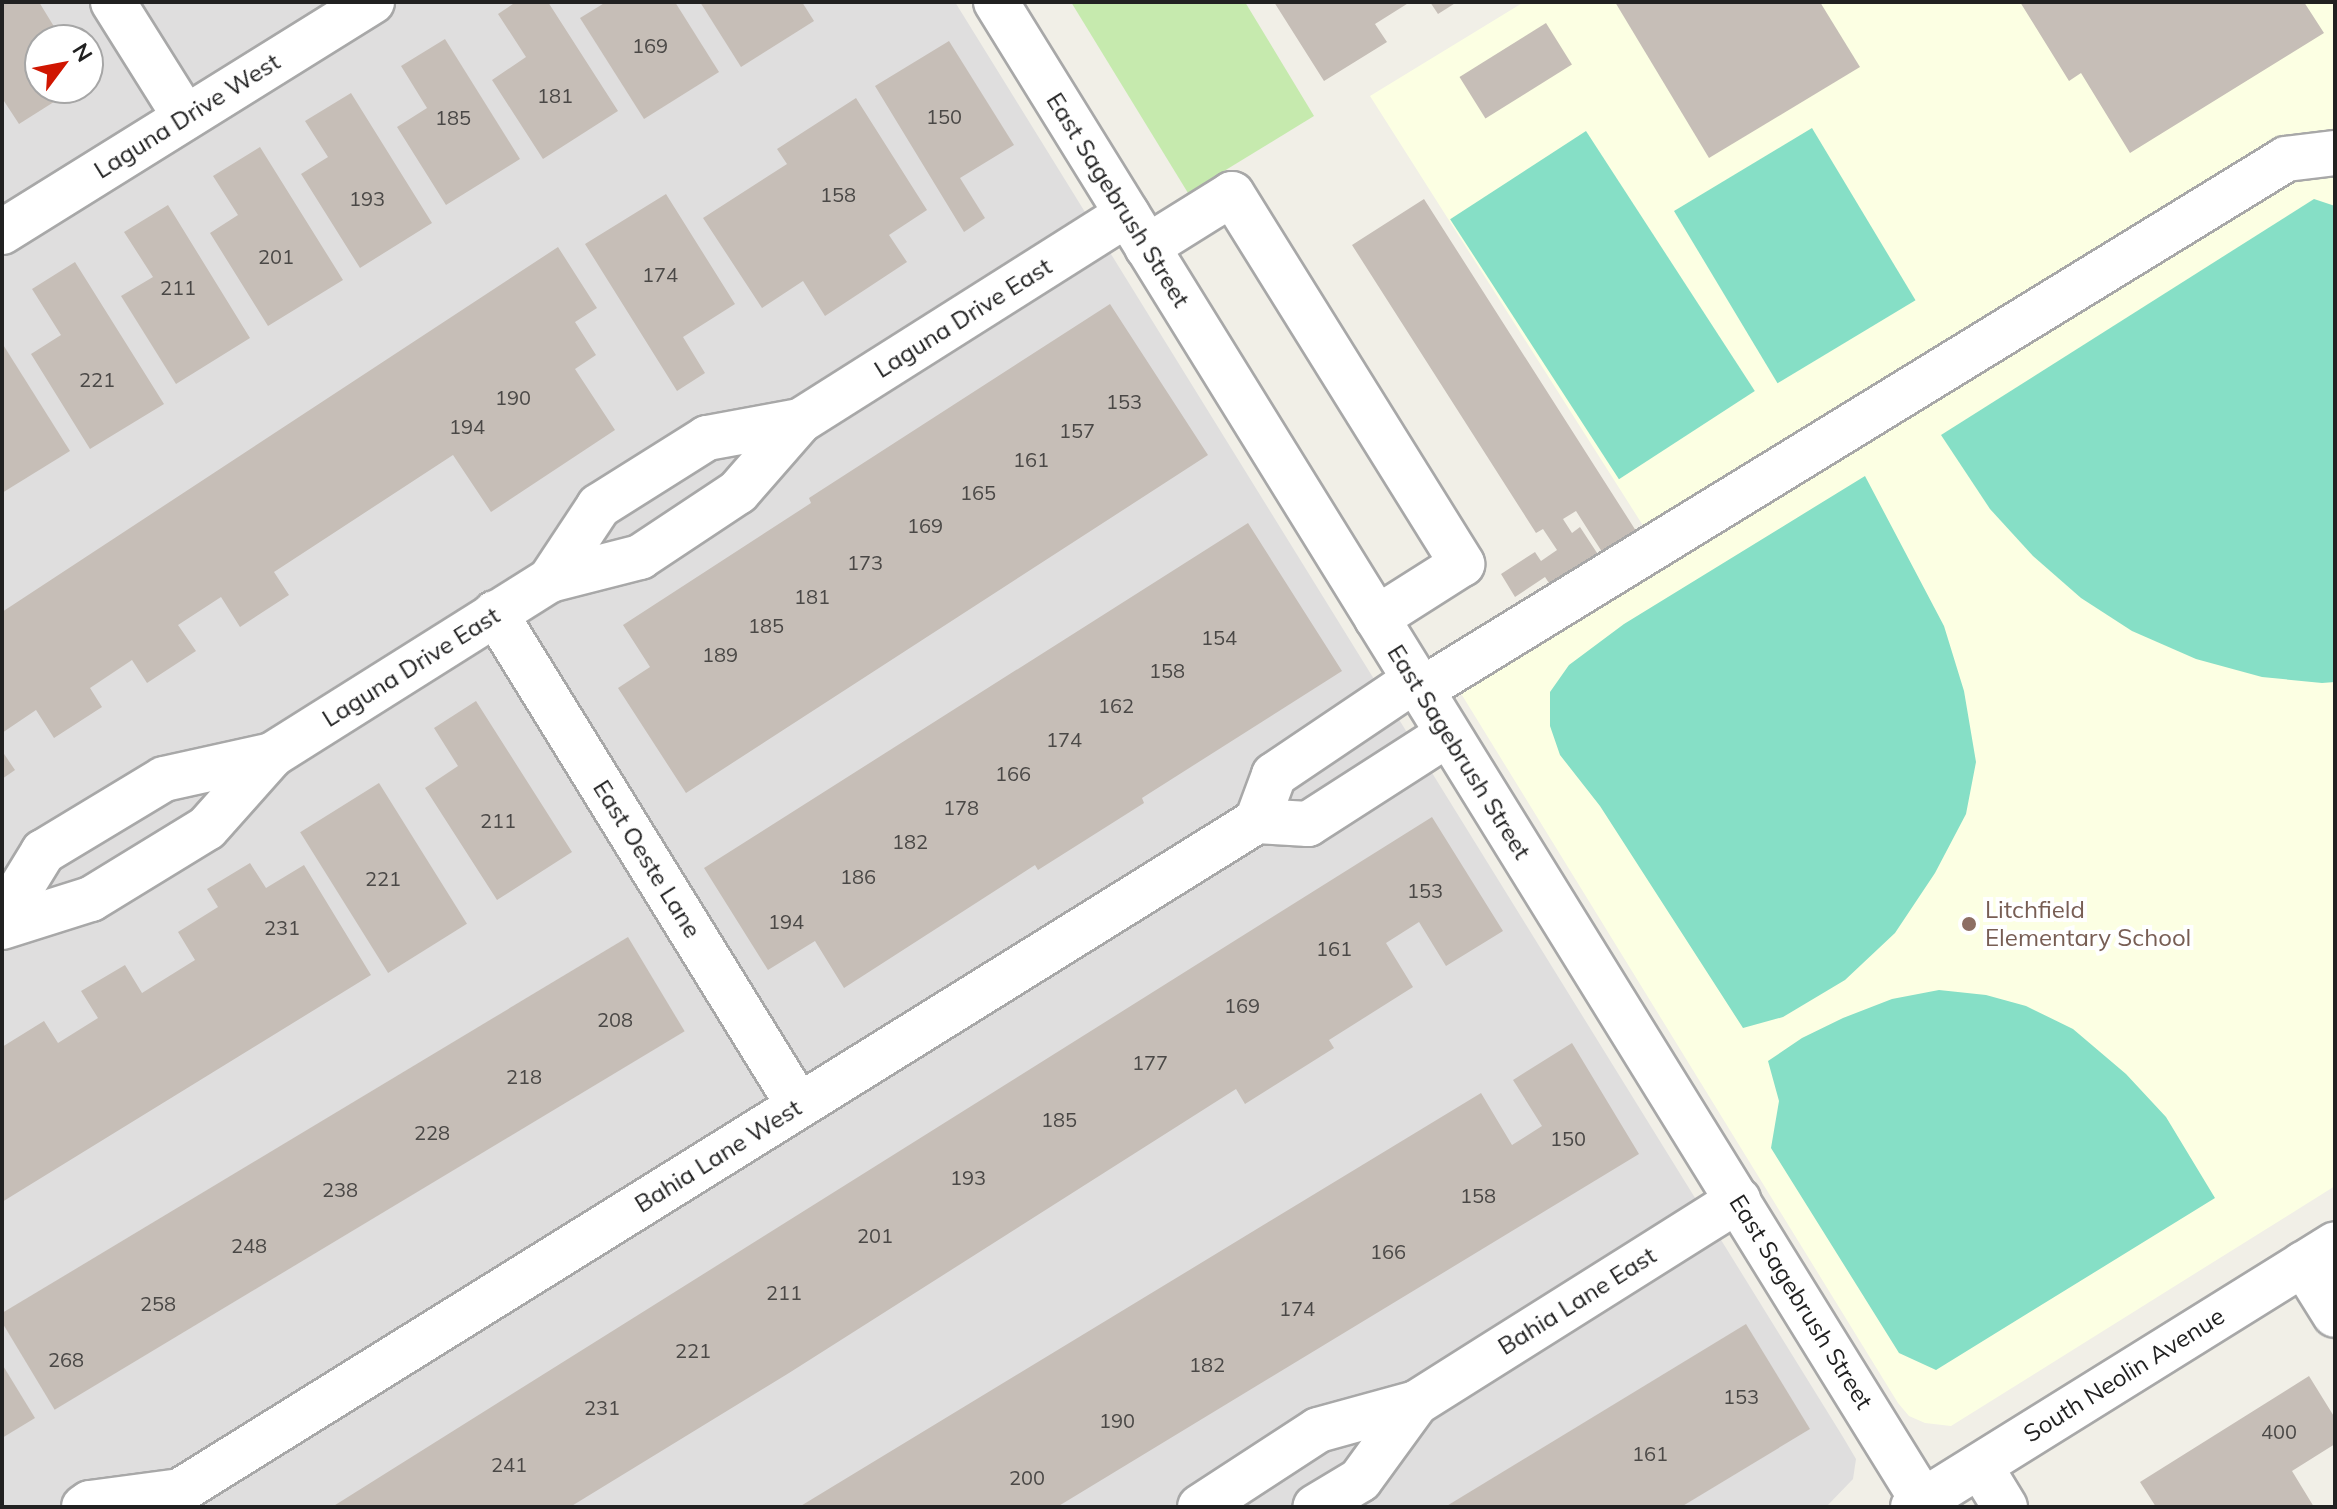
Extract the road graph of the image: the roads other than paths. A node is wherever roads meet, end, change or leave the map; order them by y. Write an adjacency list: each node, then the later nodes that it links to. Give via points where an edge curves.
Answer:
1 (113, 2): 4 (street)
2 (372, 2): 4 (street, Laguna Drive West)
3 (996, 2): 6 (street, East Sagebrush Street)
4 (185, 117): 7 (street, Laguna Drive West)
5 (2335, 153): 12 (street, via 2286,159)
6 (1137, 230): 8 (street, Laguna Drive East); 11 (street, East Sagebrush Street); 11 (street, Laguna Drive East, via 1232,194 1462,564)
7 (2, 232)
8 (800, 421): 9 (street, Laguna Drive East, via 738,492 640,557); 9 (street, Laguna Drive East, via 707,438 599,506)
9 (550, 580): 10 (street, Laguna Drive East)
10 (495, 613): 14 (street, Laguna Drive East); 18 (street, East Oeste Lane)
11 (1377, 618): 12 (street, East Sagebrush Street)
12 (1418, 685): 13 (street, East Sagebrush Street); 15 (street, via 1274,775)
13 (1448, 734): 15 (street, via 1308,824); 19 (street, East Sagebrush Street)
14 (272, 755): 16 (street, Laguna Drive East, via 164,779 110,811 43,852); 17 (street, Laguna Drive East, via 207,828 91,899)
15 (1257, 821): 18 (street, Bahia Lane West)
16 (2, 919)
17 (2, 927)
18 (799, 1106): 24 (street, Bahia Lane West)
19 (1738, 1200): 22 (street, Bahia Lane East); 25 (street, East Sagebrush Street)
20 (2319, 1254): 21 (street); 23 (street, South Neolin Avenue)
21 (2335, 1315)
22 (1416, 1403): 27 (street, Bahia Lane East, via 1318,1430); 28 (street, Bahia Lane East, via 1360,1480)
23 (1980, 1466): 25 (street, South Neolin Avenue); 29 (street)
24 (174, 1499): 26 (street, Bahia Lane West)
25 (1918, 1504)
26 (84, 1507)
27 (1200, 1507)
28 (1315, 1507)
29 (2005, 1507)

